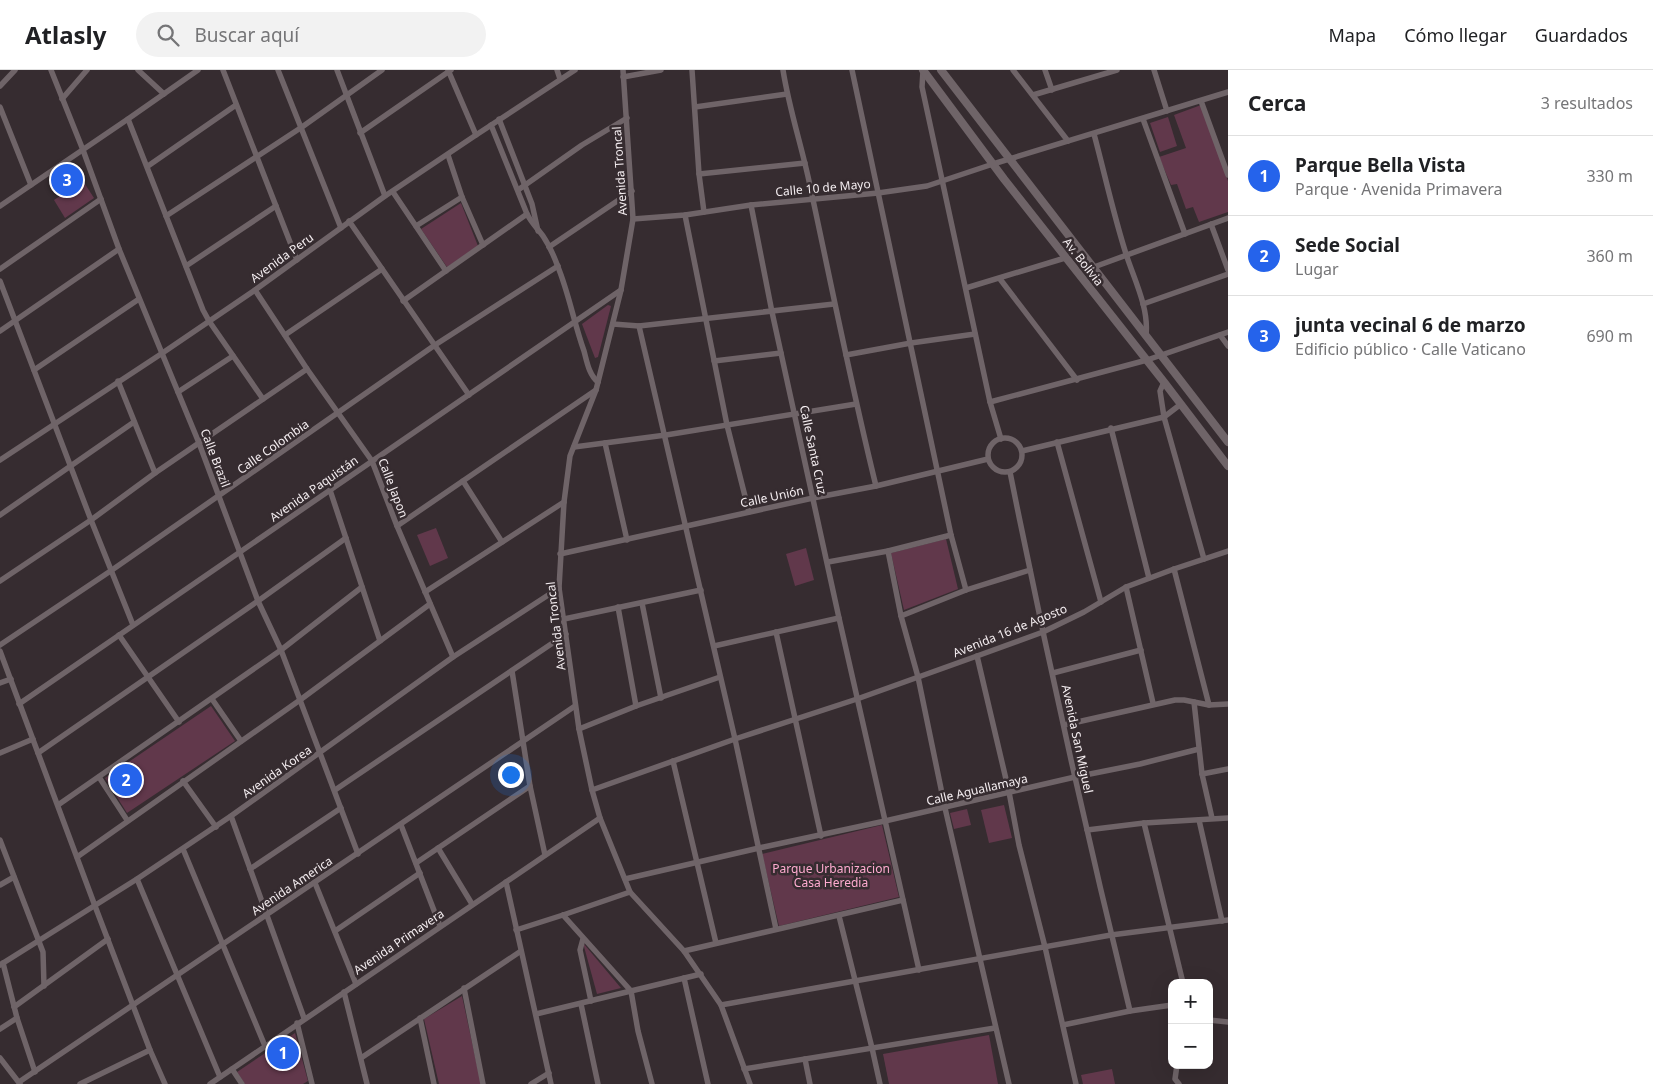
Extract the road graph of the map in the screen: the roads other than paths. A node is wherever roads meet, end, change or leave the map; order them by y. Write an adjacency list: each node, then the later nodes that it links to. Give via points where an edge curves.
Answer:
1 (15, 70): 26 (street)
2 (51, 70): 33 (street, Calle Brazil)
3 (87, 70): 33 (street)
4 (138, 70): 29 (street)
5 (198, 70): 29 (street)
6 (223, 70): 35 (street)
7 (278, 70): 44 (street)
8 (337, 70): 31 (street)
9 (382, 70): 31 (street)
10 (557, 70): 25 (street)
11 (575, 70): 25 (street, Avenida Peru)
12 (623, 70): 24 (street, Avenida Troncal)
13 (662, 70): 24 (street)
14 (692, 70): 37 (street)
15 (783, 70): 30 (street)
16 (852, 70): 64 (street)
17 (923, 70): 54 (street, Av. Bolivia); 58 (street, via 922,87)
18 (940, 70): 52 (street, Av. Bolivia)
19 (1013, 70): 32 (street)
20 (1045, 70): 27 (street)
21 (1117, 70): 27 (street)
22 (1154, 70): 38 (street)
23 (449, 71): 45 (street); 47 (street)
24 (623, 77): 39 (street, Avenida Troncal)
25 (560, 79): 41 (street, Avenida Peru)
26 (0, 86)
27 (1052, 90): 32 (street)
28 (1228, 92): 34 (street)
29 (164, 94): 40 (street)
30 (787, 94): 37 (street); 53 (street)
31 (347, 95): 44 (street); 45 (street)
32 (1033, 95): 48 (street)
33 (62, 99): 49 (street, Calle Brazil)
34 (1201, 101): 38 (street); 57 (street)
35 (236, 105): 51 (street); 55 (street)
36 (0, 107): 59 (street)
37 (695, 107): 56 (street)
38 (1168, 111): 42 (street)
39 (626, 118): 60 (street); 62 (street, Avenida Troncal)
40 (128, 119): 49 (street); 55 (street)
41 (499, 119): 43 (street, Avenida Peru); 60 (street)
42 (1143, 119): 46 (street); 83 (street)
43 (491, 125): 47 (street, Avenida Peru); 61 (street)
44 (302, 127): 51 (street); 81 (street)
45 (360, 133): 65 (street)
46 (1094, 134): 48 (street); 87 (street)
47 (476, 135): 50 (street, Avenida Peru)
48 (1068, 141): 52 (street)
49 (83, 150): 59 (street); 68 (street, Calle Brazil)
50 (448, 154): 63 (street, Avenida Peru); 66 (street)
51 (258, 157): 71 (street); 75 (street)
52 (1010, 159): 54 (street, Calle 10 de Mayo); 92 (street, Av. Bolivia)
53 (805, 163): 56 (street); 67 (street)
54 (993, 164): 58 (street, Calle 10 de Mayo); 88 (street, Av. Bolivia)
55 (148, 166): 75 (street)
56 (699, 174): 72 (street)
57 (1228, 174)
58 (942, 182): 64 (street, Calle 10 de Mayo); 99 (street)
59 (31, 185): 70 (street)
60 (524, 186): 61 (street); 82 (street)
61 (518, 190): 73 (street)
62 (632, 191): 77 (street, Avenida Troncal); 85 (street)
63 (393, 192): 65 (street, Avenida Peru); 80 (street)
64 (878, 193): 67 (street, Calle 10 de Mayo); 119 (street)
65 (386, 196): 78 (street, Avenida Peru)
66 (462, 197): 80 (street); 84 (street)
67 (812, 198): 69 (street, Calle 10 de Mayo); 104 (street)
68 (101, 199): 86 (street, Calle Brazil); 93 (street)
69 (751, 205): 72 (street, Calle 10 de Mayo); 106 (street, Calle Santa Cruz)
70 (0, 206)
71 (276, 206): 89 (street); 90 (street)
72 (704, 212): 74 (street, Calle 10 de Mayo)
73 (527, 214): 82 (street); 84 (street)
74 (685, 215): 77 (street, Calle 10 de Mayo); 107 (street)
75 (166, 216): 90 (street)
76 (1228, 218): 79 (street)
77 (634, 219): 101 (street, Avenida Troncal)
78 (349, 221): 81 (street, Avenida Peru); 94 (street)
79 (1211, 224): 83 (street); 96 (street)
80 (416, 226): 95 (street)
81 (341, 228): 89 (street, Avenida Peru)
82 (538, 231): 85 (street)
83 (1185, 234): 87 (street)
84 (483, 245): 95 (street)
85 (549, 247): 91 (street)
86 (119, 249): 102 (street, Calle Brazil); 108 (street)
87 (1126, 256): 92 (street); 105 (street)
88 (1065, 258): 97 (street); 127 (street, Av. Bolivia)
89 (297, 260): 100 (street, Avenida Peru)
90 (186, 266): 110 (street)
91 (558, 266): 109 (street); 120 (street, Calle Colombia)
92 (1094, 267): 117 (street, Av. Bolivia)
93 (0, 269)
94 (382, 269): 103 (street); 116 (street)
95 (446, 271): 103 (street)
96 (1228, 272): 105 (street)
97 (1000, 278): 99 (street); 131 (street)
98 (0, 281): 108 (street)
99 (966, 288): 115 (street)
100 (255, 290): 110 (street, Avenida Peru); 116 (street, Calle Japon)
101 (621, 290): 109 (street, Avenida Paquistán); 111 (street, Avenida Troncal)
102 (139, 299): 123 (street, Calle Brazil); 130 (street)
103 (403, 301): 120 (street)
104 (834, 304): 106 (street); 124 (street)
105 (1143, 304): 117 (street)
106 (772, 312): 107 (street); 122 (street, Calle Santa Cruz)
107 (705, 319): 112 (street); 128 (street)
108 (15, 321): 113 (street); 130 (street)
109 (576, 321): 133 (street, via 590,370); 137 (street, Avenida Paquistán)
110 (209, 322): 123 (street, Avenida Peru); 126 (street)
111 (613, 324): 112 (street); 133 (street, Avenida Troncal)
112 (639, 326): 149 (street)
113 (0, 331)
114 (1228, 332): 118 (street)
115 (975, 334): 119 (street); 139 (street)
116 (285, 335): 129 (street, Calle Japon)
117 (1146, 335): 125 (street, Av. Bolivia)
118 (1220, 335): 121 (street); 125 (street)
119 (911, 343): 124 (street); 162 (street)
120 (436, 345): 137 (street); 142 (street, Calle Colombia)
121 (1228, 346)
122 (782, 352): 128 (street); 143 (street, Calle Santa Cruz)
123 (161, 354): 132 (street, Avenida Peru); 136 (street, Calle Brazil)
124 (846, 355): 140 (street)
125 (1162, 355): 127 (street); 152 (street, Av. Bolivia)
126 (233, 356): 136 (street); 138 (street)
127 (1147, 360): 131 (street); 134 (street, Av. Bolivia)
128 (714, 361): 147 (street)
129 (307, 369): 138 (street); 142 (street, Calle Japon)
130 (34, 370): 146 (street)
131 (1077, 380): 139 (street)
132 (118, 381): 145 (street); 146 (street, Avenida Peru)
133 (598, 382): 135 (street, Avenida Troncal)
134 (1164, 382): 141 (street, Av. Bolivia); 144 (street, via 1160,391)
135 (596, 390): 155 (street, Avenida Troncal); 165 (street)
136 (178, 392): 153 (street, Calle Brazil)
137 (469, 395): 159 (street, Avenida Paquistán)
138 (263, 399): 153 (street)
139 (990, 402): 150 (street)
140 (856, 404): 143 (street); 166 (street)
141 (1181, 404): 144 (street); 161 (street, Av. Bolivia)
142 (339, 413): 159 (street, Calle Japon); 168 (street, Calle Colombia)
143 (795, 414): 147 (street); 169 (street, Calle Santa Cruz)
144 (1164, 417): 148 (street); 184 (street)
145 (134, 422): 160 (street); 163 (street)
146 (54, 424): 157 (street, Avenida Peru); 160 (street)
147 (727, 425): 149 (street); 171 (street)
148 (1111, 428): 151 (street); 189 (street)
149 (666, 435): 154 (street); 175 (street)
150 (1001, 438): 156 (street, via 1011,439); 158 (street, via 989,449)
151 (1057, 442): 156 (street); 199 (street)
152 (1228, 442)
153 (199, 443): 163 (street); 168 (street, Calle Brazil)
154 (605, 443): 155 (street); 178 (street)
155 (574, 447): 170 (street, Avenida Troncal)
156 (1022, 451): 164 (street, via 1021,461)
157 (0, 459)
158 (988, 460): 162 (street, Calle Unión); 164 (street, via 994,469)
159 (372, 461): 167 (street, Avenida Paquistán); 174 (street, Calle Japon)
160 (71, 466): 172 (street); 173 (street)
161 (1228, 466)
162 (938, 471): 166 (street, Calle Unión); 176 (street)
163 (155, 472): 173 (street)
164 (1010, 472): 188 (street, Avenida San Miguel)
165 (462, 481): 174 (street); 179 (street)
166 (876, 486): 169 (street, Calle Unión)
167 (330, 490): 177 (street); 182 (street, Avenida Paquistán)
168 (219, 496): 182 (street, Calle Brazil); 187 (street, Calle Colombia)
169 (813, 498): 171 (street, Calle Unión); 185 (street, Calle Santa Cruz)
170 (564, 502): 179 (street); 183 (street, Avenida Troncal)
171 (749, 512): 175 (street, Calle Unión)
172 (0, 515)
173 (91, 520): 187 (street); 190 (street)
174 (396, 526): 196 (street, Calle Japon)
175 (687, 526): 178 (street, Calle Unión); 194 (street)
176 (952, 535): 180 (street); 195 (street)
177 (346, 538): 191 (street); 197 (street)
178 (627, 540): 183 (street, Calle Unión)
179 (502, 542): 196 (street)
180 (888, 550): 185 (street); 202 (street)
181 (1228, 551): 184 (street, Avenida 16 de Agosto)
182 (240, 552): 197 (street, Calle Brazil); 205 (street, Avenida Paquistán)
183 (560, 554): 193 (street, Avenida Troncal)
184 (1204, 559): 186 (street, Avenida 16 de Agosto)
185 (828, 562): 203 (street, Calle Santa Cruz)
186 (1174, 568): 189 (street, Avenida 16 de Agosto); 235 (street)
187 (112, 570): 205 (street); 211 (street, Calle Colombia)
188 (1030, 570): 195 (street); 207 (street, Avenida San Miguel)
189 (1149, 578): 192 (street, Avenida 16 de Agosto)
190 (0, 581)
191 (362, 587): 210 (street); 213 (street)
192 (1126, 587): 199 (street, Avenida 16 de Agosto); 214 (street)
193 (559, 588): 204 (street, Avenida Troncal); 217 (street, Avenida Korea)
194 (701, 590): 198 (street); 212 (street)
195 (966, 590): 202 (street)
196 (425, 592): 200 (street, Calle Japon)
197 (258, 601): 213 (street, Calle Brazil); 220 (street)
198 (642, 602): 201 (street); 225 (street)
199 (1101, 602): 207 (street, Avenida 16 de Agosto)
200 (430, 604): 210 (street); 217 (street, Calle Japon)
201 (618, 607): 204 (street); 234 (street)
202 (901, 616): 221 (street)
203 (839, 618): 206 (street); 227 (street, Calle Santa Cruz)
204 (564, 619): 208 (street, Avenida Troncal)
205 (133, 625): 209 (street, Avenida Paquistán)
206 (776, 632): 212 (street); 236 (street)
207 (1043, 632): 216 (street, Avenida 16 de Agosto); 219 (street, Avenida San Miguel)
208 (566, 634): 218 (street); 233 (street, Avenida Troncal)
209 (119, 635): 220 (street); 231 (street, Avenida Paquistán)
210 (380, 641): 228 (street)
211 (0, 645)
212 (714, 646): 222 (street)
213 (281, 650): 226 (street); 228 (street, Calle Brazil)
214 (1141, 650): 219 (street); 230 (street)
215 (0, 651): 223 (street)
216 (978, 656): 221 (street, Avenida 16 de Agosto); 257 (street)
217 (453, 657): 246 (street, Avenida Korea)
218 (512, 671): 243 (street); 255 (street)
219 (1052, 673): 238 (street, Avenida San Miguel)
220 (148, 677): 237 (street); 247 (street)
221 (918, 677): 227 (street, Avenida 16 de Agosto); 260 (street)
222 (720, 678): 225 (street); 241 (street)
223 (11, 679): 224 (street); 231 (street)
224 (0, 683)
225 (661, 698): 234 (street)
226 (212, 699): 237 (street); 242 (street)
227 (857, 699): 236 (street, Avenida 16 de Agosto); 267 (street, Calle Santa Cruz)
228 (300, 700): 242 (street); 246 (street, Calle Brazil)
229 (1194, 702): 230 (street); 235 (street); 244 (street)
230 (1154, 703): 238 (street)
231 (19, 704): 240 (street)
232 (1228, 704): 235 (street)
233 (575, 706): 239 (street, Avenida Troncal); 243 (street, Avenida America)
234 (636, 706): 239 (street)
235 (1209, 706)
236 (795, 719): 241 (street, Avenida 16 de Agosto); 272 (street)
237 (179, 722): 251 (street)
238 (1064, 725): 252 (street, Avenida San Miguel)
239 (579, 729): 256 (street, Avenida Troncal)
240 (33, 739): 245 (street); 247 (street)
241 (735, 739): 248 (street, Avenida 16 de Agosto); 275 (street)
242 (241, 741): 253 (street)
243 (524, 742): 254 (street); 269 (street, Avenida America)
244 (1199, 749): 250 (street); 252 (street, Calle Aguallamaya)
245 (0, 753)
246 (321, 753): 255 (street, Calle Brazil); 261 (street, Avenida Korea)
247 (38, 754): 258 (street)
248 (673, 761): 256 (street, Avenida 16 de Agosto); 281 (street)
249 (1228, 769): 250 (street)
250 (1202, 774): 263 (street)
251 (99, 777): 258 (street); 265 (street)
252 (1075, 777): 257 (street, Calle Aguallamaya); 271 (street, Avenida San Miguel)
253 (183, 781): 265 (street); 270 (street)
254 (530, 786): 274 (street); 278 (street)
255 (335, 790): 259 (street, Calle Brazil)
256 (592, 790): 262 (street, Avenida Troncal)
257 (1009, 792): 260 (street, Calle Aguallamaya); 309 (street, via 1018,845)
258 (58, 805): 279 (street)
259 (342, 808): 277 (street, Calle Brazil); 282 (street)
260 (945, 808): 267 (street, Calle Aguallamaya); 312 (street)
261 (231, 816): 270 (street, Avenida Korea); 282 (street)
262 (600, 818): 278 (street, Avenida Primavera); 286 (street, Avenida Troncal)
263 (1212, 818): 264 (street); 266 (street)
264 (1228, 818)
265 (127, 820): 279 (street)
266 (1199, 820): 268 (street); 297 (street)
267 (885, 822): 272 (street, Calle Aguallamaya); 291 (street, Calle Santa Cruz)
268 (1144, 823): 271 (street); 299 (street)
269 (401, 825): 277 (street, Avenida America); 280 (street)
270 (216, 827): 276 (street, Avenida Korea)
271 (1087, 830): 303 (street, Avenida San Miguel)
272 (821, 836): 275 (street, Calle Aguallamaya)
273 (0, 840): 284 (street)
274 (438, 848): 280 (street); 292 (street)
275 (759, 848): 281 (street, Calle Aguallamaya); 300 (street)
276 (183, 849): 285 (street, Avenida Korea); 308 (street)
277 (358, 854): 288 (street, Avenida America)
278 (544, 855): 287 (street, Avenida Primavera)
279 (76, 857): 293 (street)
280 (416, 862): 283 (street)
281 (696, 863): 286 (street, Calle Aguallamaya); 307 (street)
282 (250, 869): 294 (street)
283 (420, 873): 298 (street); 302 (street)
284 (14, 877): 289 (street); 304 (street)
285 (137, 878): 293 (street, Avenida Korea); 316 (street)
286 (625, 879): 290 (street, Avenida Troncal)
287 (506, 882): 292 (street, Avenida Primavera); 301 (street)
288 (315, 883): 294 (street, Avenida America); 302 (street)
289 (0, 885)
290 (630, 892): 295 (street); 311 (street, Avenida Troncal)
291 (903, 900): 296 (street); 314 (street, Calle Santa Cruz)
292 (472, 904): 298 (street, Avenida Primavera)
293 (95, 906): 304 (street, Avenida Korea); 305 (street)
294 (267, 914): 308 (street, Avenida America); 334 (street)
295 (563, 916): 301 (street); 306 (street)
296 (839, 916): 300 (street); 319 (street)
297 (1225, 920): 299 (street)
298 (440, 926): 320 (street, Avenida Primavera)
299 (1170, 926): 303 (street); 318 (street)
300 (776, 929): 307 (street)
301 (516, 930): 310 (street)
302 (335, 931): 320 (street)
303 (1111, 935): 309 (street); 331 (street, Avenida San Miguel)
304 (39, 939): 313 (street, Avenida Korea); 321 (street, via 43,952)
305 (108, 939): 321 (street); 327 (street)
306 (583, 939): 323 (street); 325 (street, via 580,950)
307 (716, 943): 311 (street)
308 (223, 945): 316 (street, Avenida America); 342 (street)
309 (1045, 947): 312 (street); 339 (street)
310 (521, 951): 322 (street); 332 (street)
311 (684, 951): 315 (street, Avenida Troncal)
312 (981, 959): 314 (street); 340 (street)
313 (1, 964): 330 (street)
314 (919, 970): 319 (street)
315 (701, 974): 317 (street); 328 (street, Avenida Troncal)
316 (178, 975): 327 (street, Avenida America); 353 (street)
317 (684, 978): 323 (street); 367 (street)
318 (1182, 979)
319 (854, 982): 328 (street); 343 (street)
320 (356, 984): 324 (street, Avenida Primavera)
321 (44, 986): 330 (street)
322 (464, 988): 335 (street); 362 (street)
323 (630, 991): 325 (street); 366 (street)
324 (344, 992): 334 (street, Avenida Primavera); 346 (street)
325 (591, 1001): 326 (street)
326 (581, 1004): 332 (street); 365 (street)
327 (133, 1005): 344 (street); 351 (street, Avenida America)
328 (721, 1005): 349 (street, Avenida Troncal)
329 (1168, 1006): 331 (street)
330 (14, 1007): 333 (street)
331 (1130, 1011): 339 (street)
332 (536, 1014): 352 (street)
333 (17, 1018): 341 (street); 351 (street)
334 (304, 1018): 338 (street, Avenida Primavera)
335 (420, 1018): 346 (street); 361 (street)
336 (1213, 1020): 337 (street)
337 (1228, 1022)
338 (297, 1024): 342 (street, Avenida Primavera); 355 (street)
339 (1063, 1025): 372 (street)
340 (995, 1028): 343 (street); 371 (street)
341 (0, 1029)
342 (265, 1046): 348 (street, Avenida Primavera)
343 (872, 1048): 347 (street); 370 (street)
344 (150, 1050): 356 (street); 357 (street)
345 (0, 1058): 354 (street)
346 (361, 1058): 360 (street)
347 (805, 1059): 349 (street); 369 (street)
348 (232, 1069): 353 (street, Avenida Primavera); 359 (street)
349 (744, 1069): 368 (street, Avenida Troncal)
350 (1176, 1069): 373 (street, via 1174,1079)
351 (35, 1072): 354 (street, Avenida America)
352 (549, 1072): 363 (street); 364 (street)
353 (220, 1077): 358 (street, Avenida Primavera)
354 (20, 1083)
355 (310, 1083)
356 (80, 1084)
357 (165, 1084)
358 (210, 1084)
359 (242, 1084)
360 (367, 1084)
361 (434, 1084)
362 (484, 1084)
363 (531, 1084)
364 (551, 1084)
365 (598, 1084)
366 (652, 1084)
367 (708, 1084)
368 (750, 1084)
369 (810, 1084)
370 (880, 1084)
371 (1009, 1084)
372 (1076, 1084)
373 (1179, 1084)

